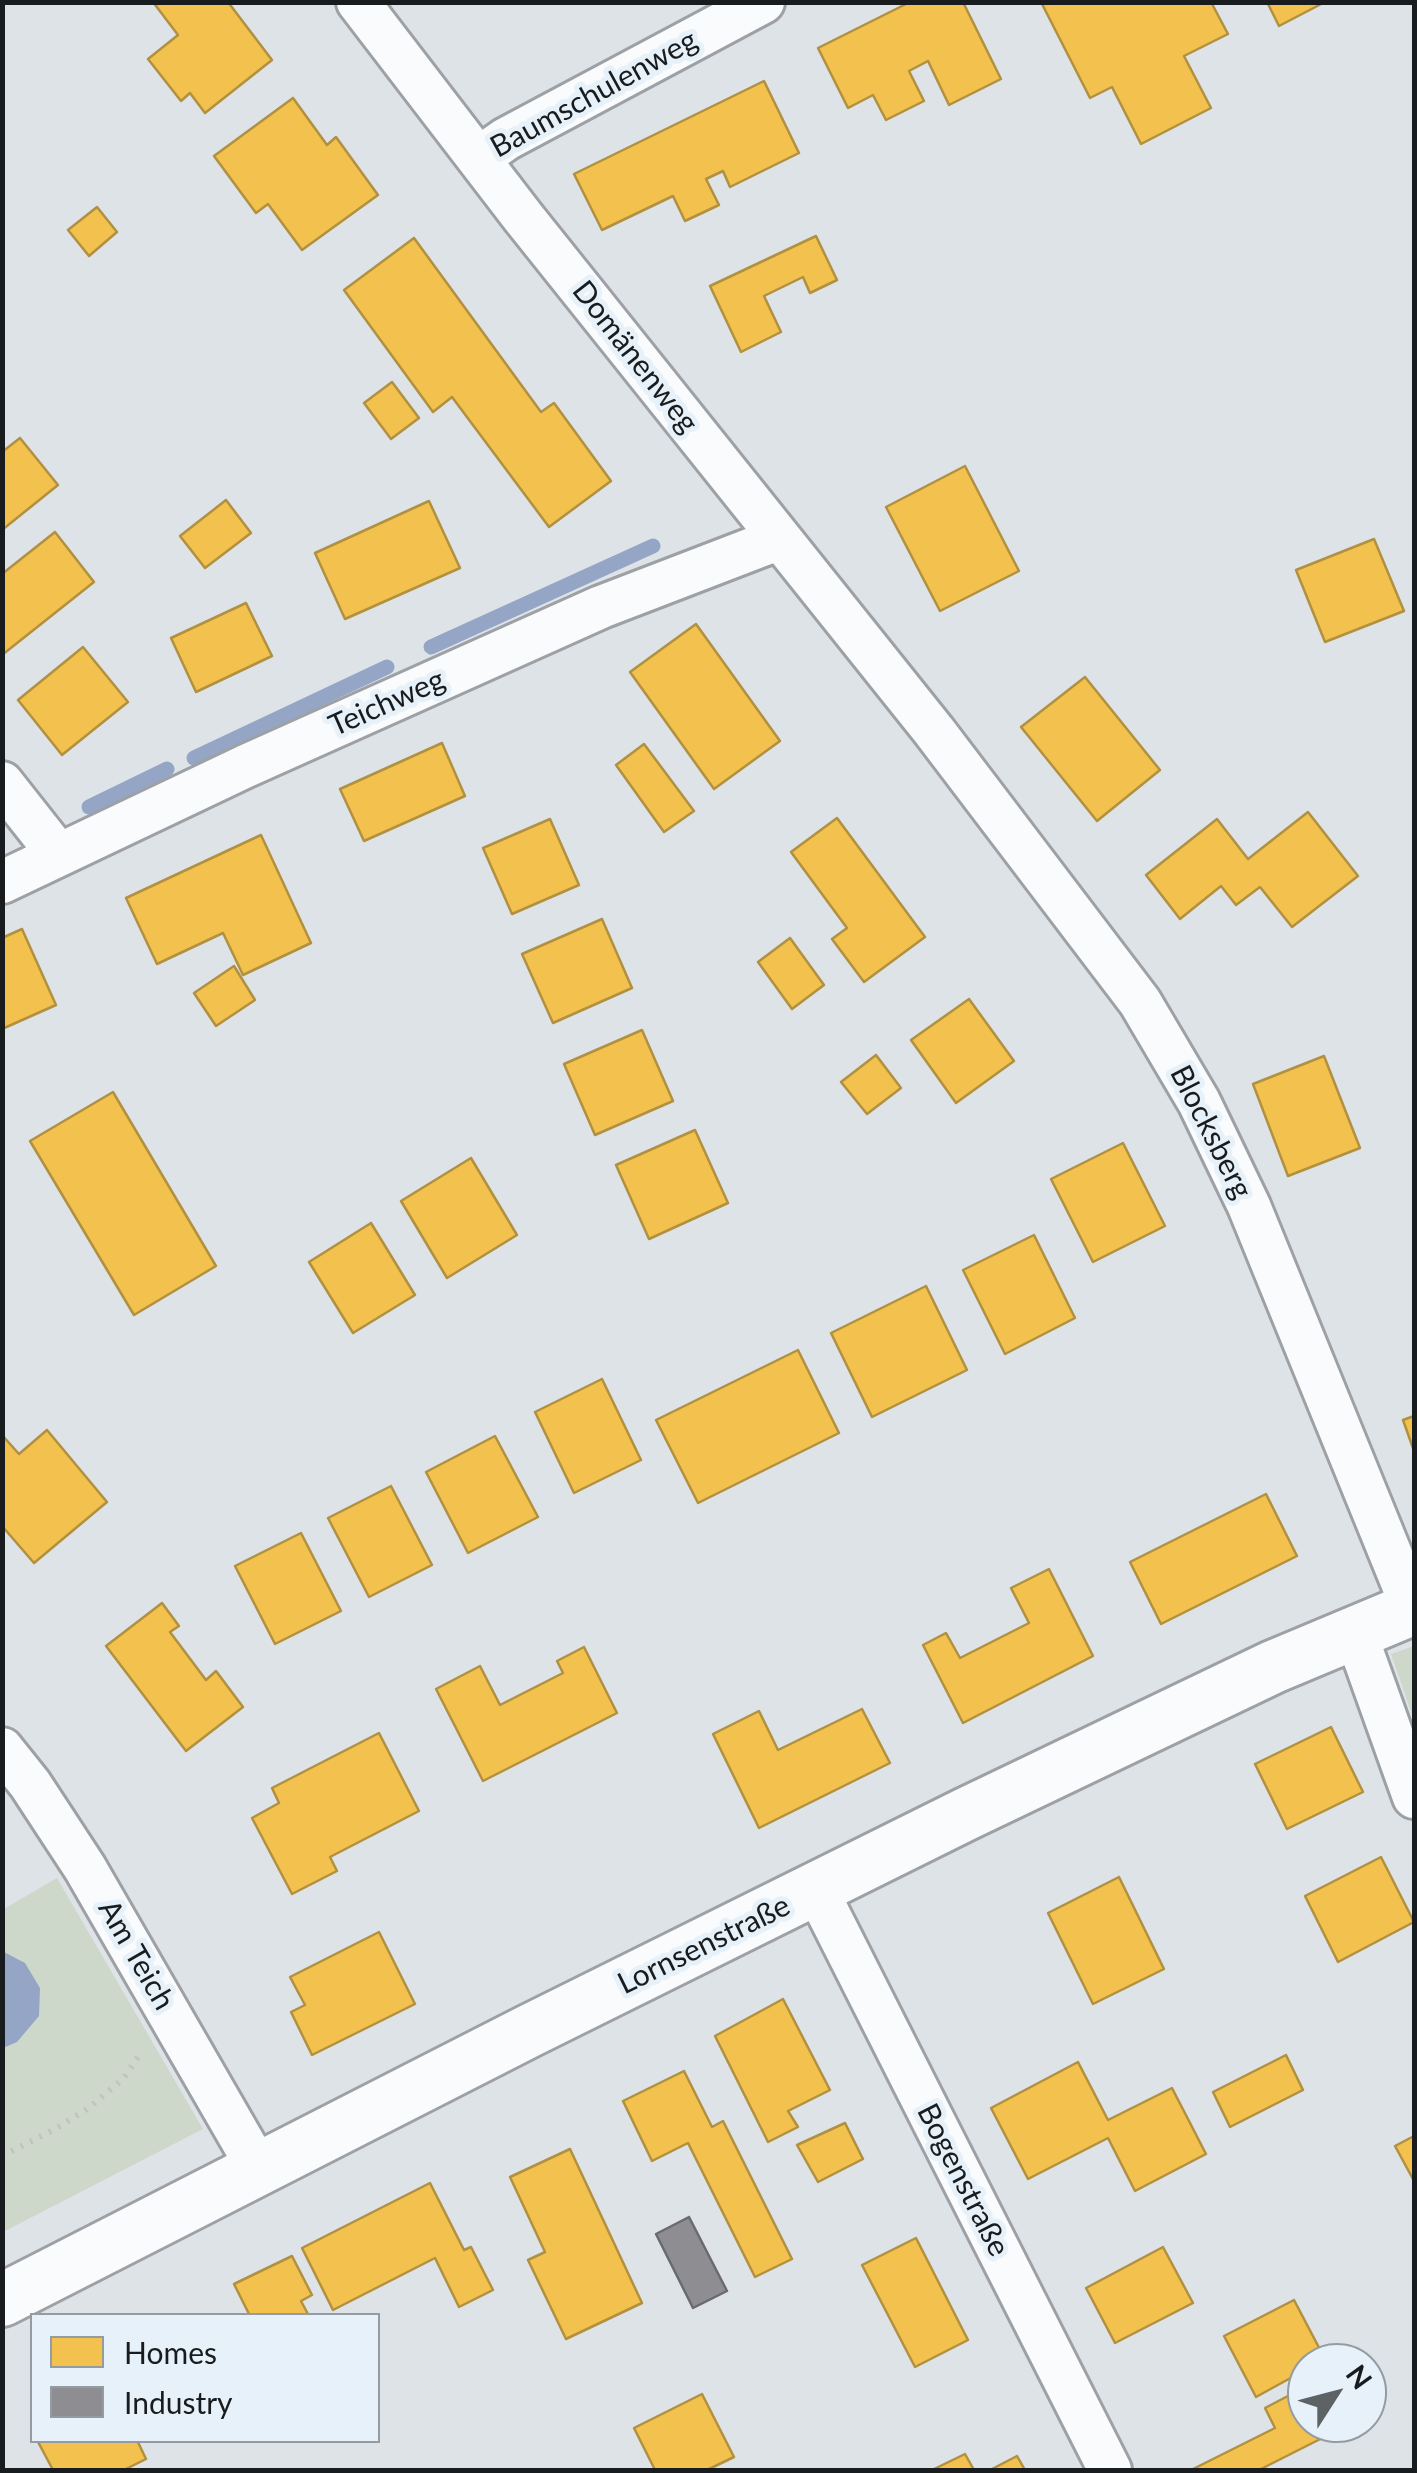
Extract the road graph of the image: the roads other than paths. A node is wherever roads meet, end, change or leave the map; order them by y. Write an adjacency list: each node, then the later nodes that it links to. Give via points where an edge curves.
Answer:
1 (358, 2): 3 (street, Domänenweg)
2 (763, 2): 3 (street, Baumschulenweg)
3 (479, 158): 4 (street, Domänenweg)
4 (778, 538): 5 (street, Domänenweg); 7 (street, Teichweg, via 600,607)
5 (915, 708): 9 (street, Blocksberg, via 1140,1002 1199,1102 1249,1206)
6 (2, 783): 7 (street)
7 (58, 854): 8 (street, Teichweg)
8 (2, 882)
9 (1414, 1609): 10 (street, Lornsenstraße)
10 (1355, 1632): 12 (street); 13 (street, Lornsenstraße)
11 (2, 1749): 14 (street, Am Teich, via 85,1868)
12 (1414, 1797)
13 (816, 1889): 14 (street, Lornsenstraße); 16 (street, Bogenstraße)
14 (258, 2168): 15 (street, Lornsenstraße)
15 (2, 2300)
16 (1110, 2470)

